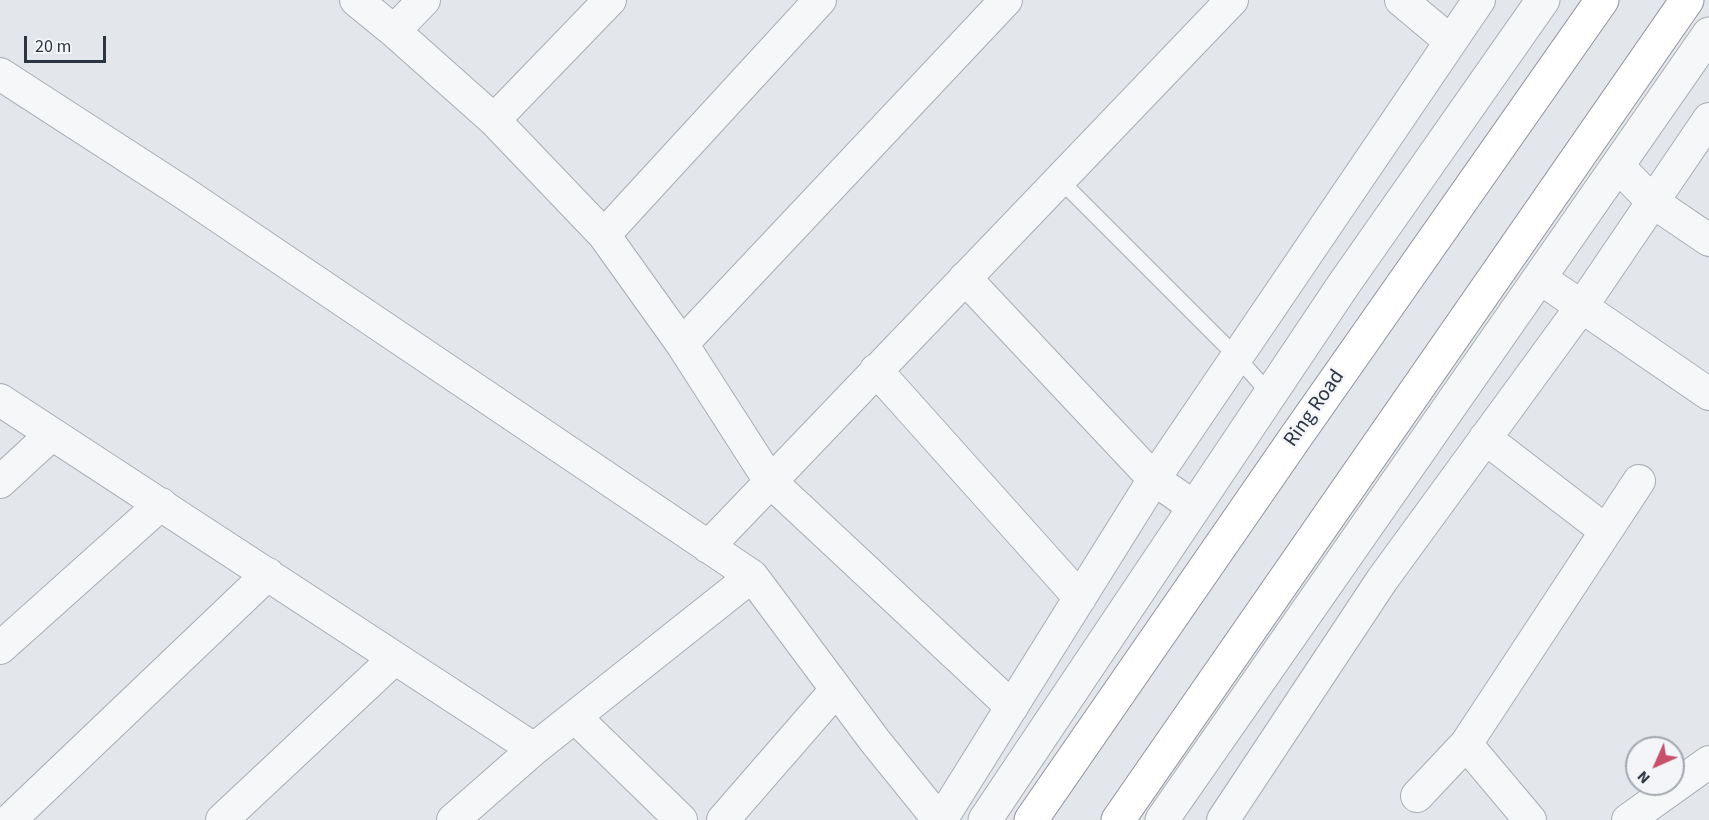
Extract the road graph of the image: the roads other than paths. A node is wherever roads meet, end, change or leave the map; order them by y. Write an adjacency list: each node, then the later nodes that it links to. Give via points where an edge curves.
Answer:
1 (356, 0): 12 (street)
2 (424, 0): 12 (street)
3 (610, 0): 17 (street)
4 (820, 0): 21 (street)
5 (1006, 0): 26 (street)
6 (1232, 0): 19 (street)
7 (1401, 0): 14 (street)
8 (1479, 0): 14 (street)
9 (1542, 0): 29 (street)
10 (1602, 0): 61 (highway, Ring Road)
11 (1687, 0): 62 (highway)
12 (394, 31): 17 (street)
13 (1709, 34): 18 (street)
14 (1450, 41): 27 (street)
15 (0, 74): 41 (street, via 184,193)
16 (1709, 119): 20 (street)
17 (494, 120): 21 (street)
18 (1618, 166): 20 (street); 24 (street)
19 (1060, 180): 23 (street); 27 (lane)
20 (1653, 202): 22 (street); 25 (street)
21 (604, 235): 26 (street)
22 (1709, 240)
23 (965, 278): 28 (street); 34 (street)
24 (1540, 278): 25 (street); 63 (street)
25 (1582, 306): 30 (street); 33 (street)
26 (682, 344): 35 (street)
27 (1237, 357): 29 (lane); 34 (street)
28 (876, 370): 35 (street); 44 (street)
29 (1270, 394): 39 (street)
30 (1709, 394)
31 (0, 400): 32 (street)
32 (52, 434): 37 (street); 38 (street)
33 (1485, 438): 40 (street); 64 (street, via 1382,580)
34 (1154, 479): 39 (street); 44 (street)
35 (770, 481): 41 (street); 48 (street)
36 (1639, 481): 40 (street)
37 (0, 482)
38 (161, 504): 42 (street); 45 (street)
39 (1194, 507): 60 (street)
40 (1606, 531): 50 (street)
41 (708, 547): 43 (street)
42 (268, 574): 46 (street); 54 (street)
43 (752, 576): 47 (street); 49 (street)
44 (1080, 598): 48 (street)
45 (0, 648)
46 (395, 658): 51 (street); 55 (street)
47 (836, 690): 58 (street); 59 (street)
48 (1012, 707): 59 (street)
49 (575, 717): 51 (street); 57 (street)
50 (1466, 744): 53 (street); 65 (street)
51 (534, 749): 56 (street)
52 (1709, 762): 66 (street)
53 (1417, 796)
54 (10, 820)
55 (222, 820)
56 (453, 820)
57 (681, 820)
58 (723, 820)
59 (940, 820)
60 (985, 820)
61 (1031, 820)
62 (1118, 820)
63 (1162, 820)
64 (1223, 820)
65 (1530, 820)
66 (1628, 820)

